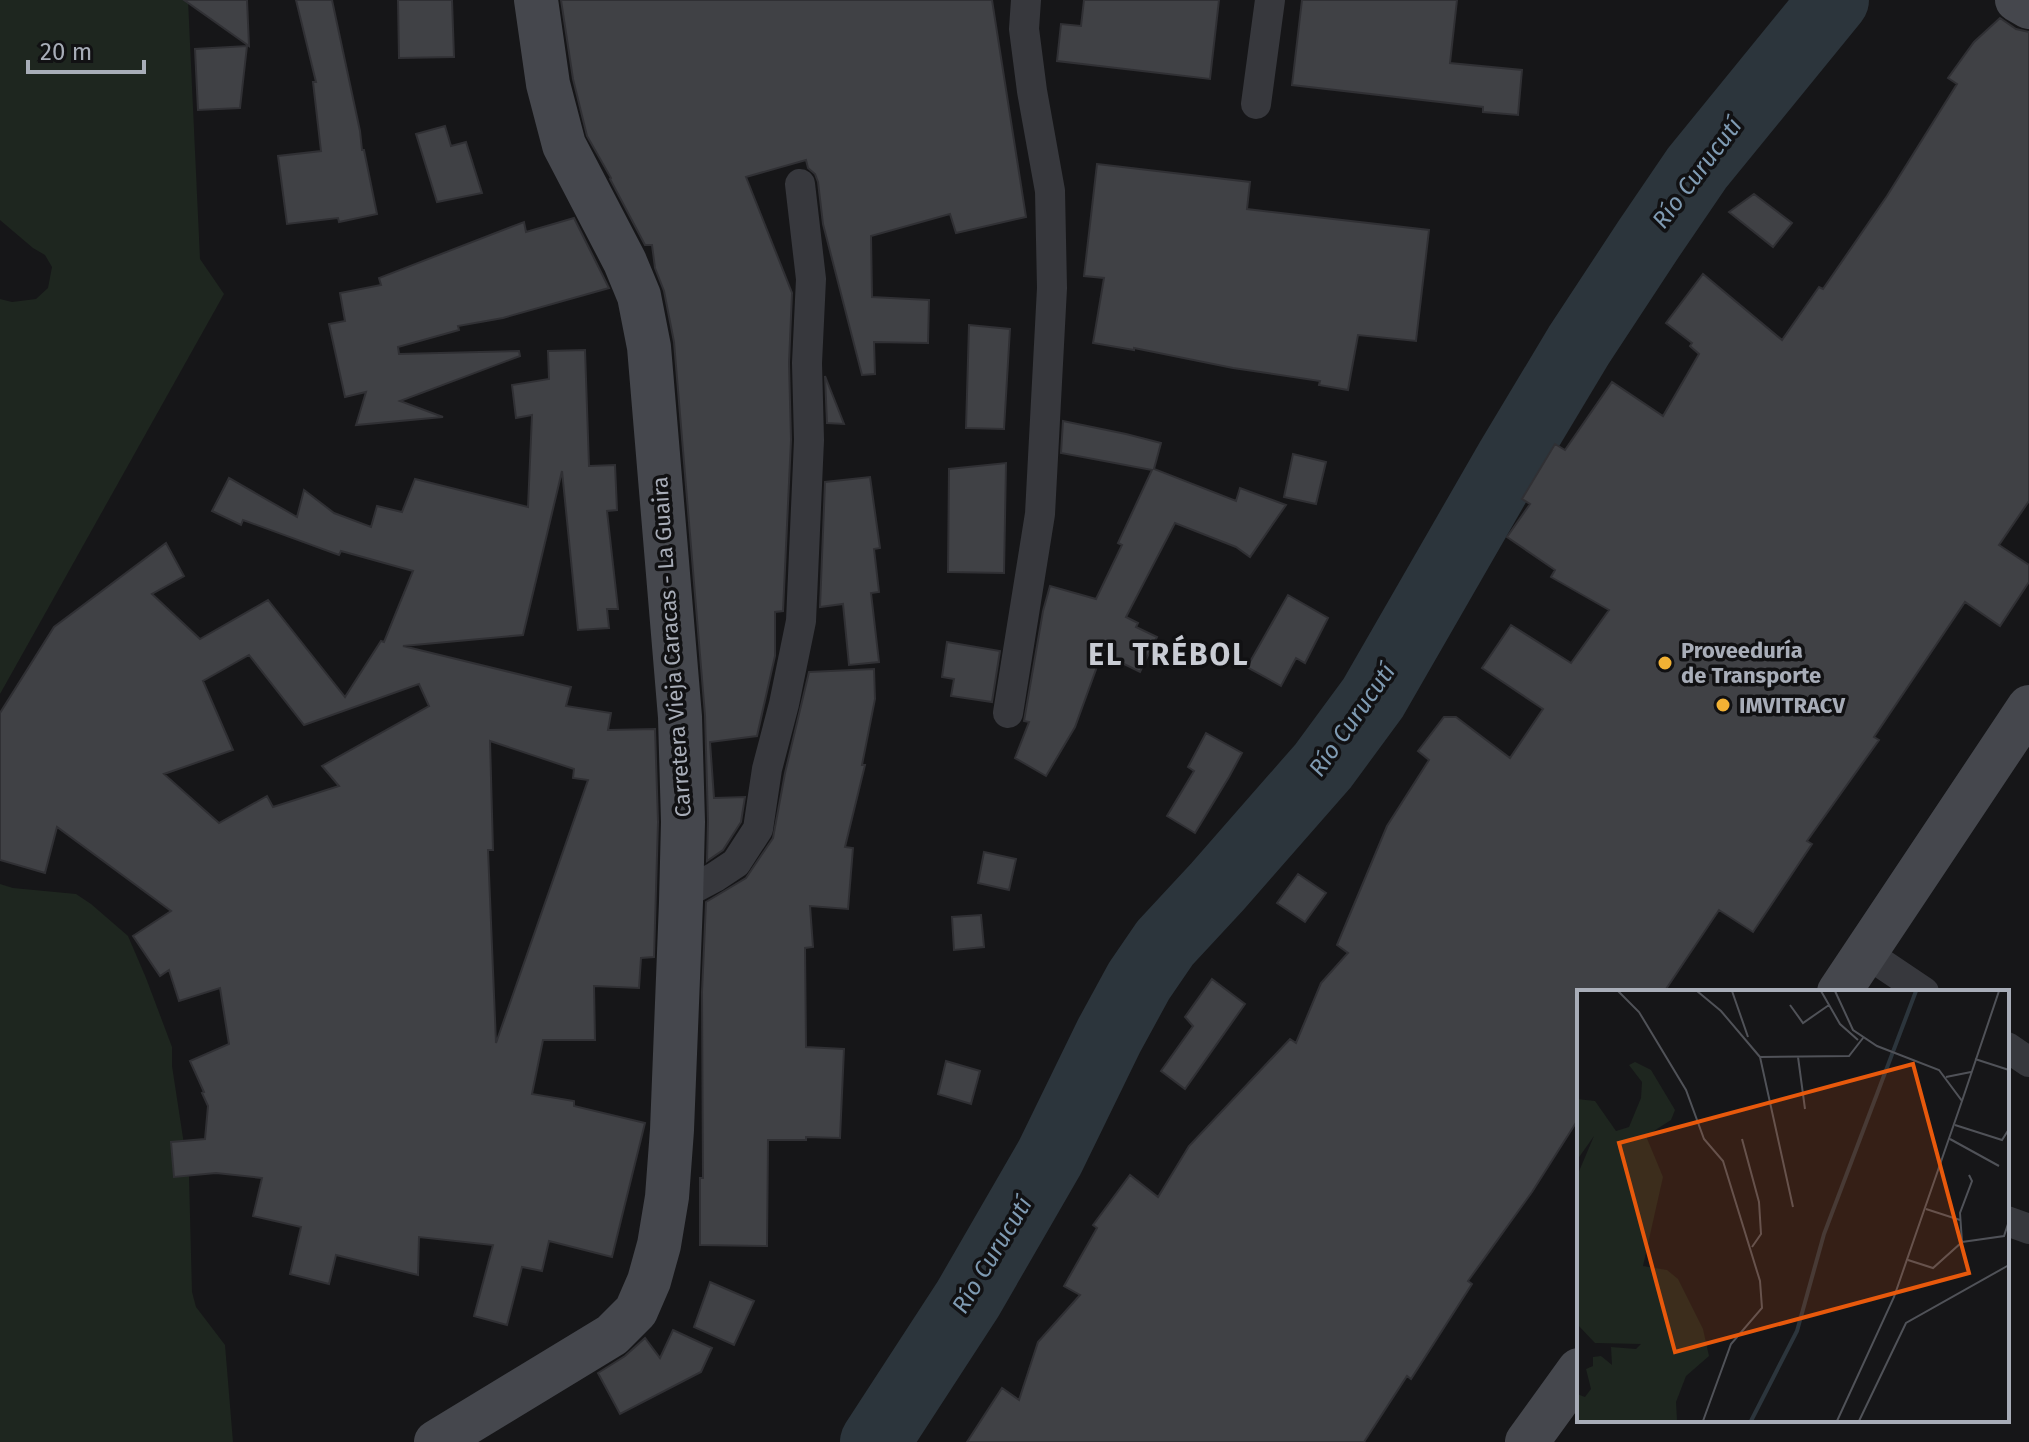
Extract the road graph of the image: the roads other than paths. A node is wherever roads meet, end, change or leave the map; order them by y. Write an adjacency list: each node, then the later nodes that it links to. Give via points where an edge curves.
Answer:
1 (536, 0): 10 (main road, Carretera Vieja Caracas - La Guaira, via 548,84 564,145 625,262 639,296 649,347 680,717)
2 (1026, 0): 9 (street, via 1024,29 1050,191 1052,288 1040,514)
3 (1270, 0): 6 (street)
4 (2017, 0): 5 (main road)
5 (2029, 7)
6 (1256, 104)
7 (800, 184): 10 (street, via 811,279 801,621 758,829 736,863 683,894)
8 (2029, 707): 11 (main road)
9 (1008, 713)
10 (681, 902): 19 (main road, Carretera Vieja Caracas - La Guaira, via 667,1197 656,1257 636,1311 612,1335)
11 (1866, 953): 12 (main road); 13 (street)
12 (1840, 990)
13 (1921, 990)
14 (2009, 1048): 15 (street)
15 (2029, 1062)
16 (2009, 1222): 17 (street)
17 (2029, 1229)
18 (1577, 1373): 20 (main road)
19 (436, 1442)
20 (1527, 1442)

